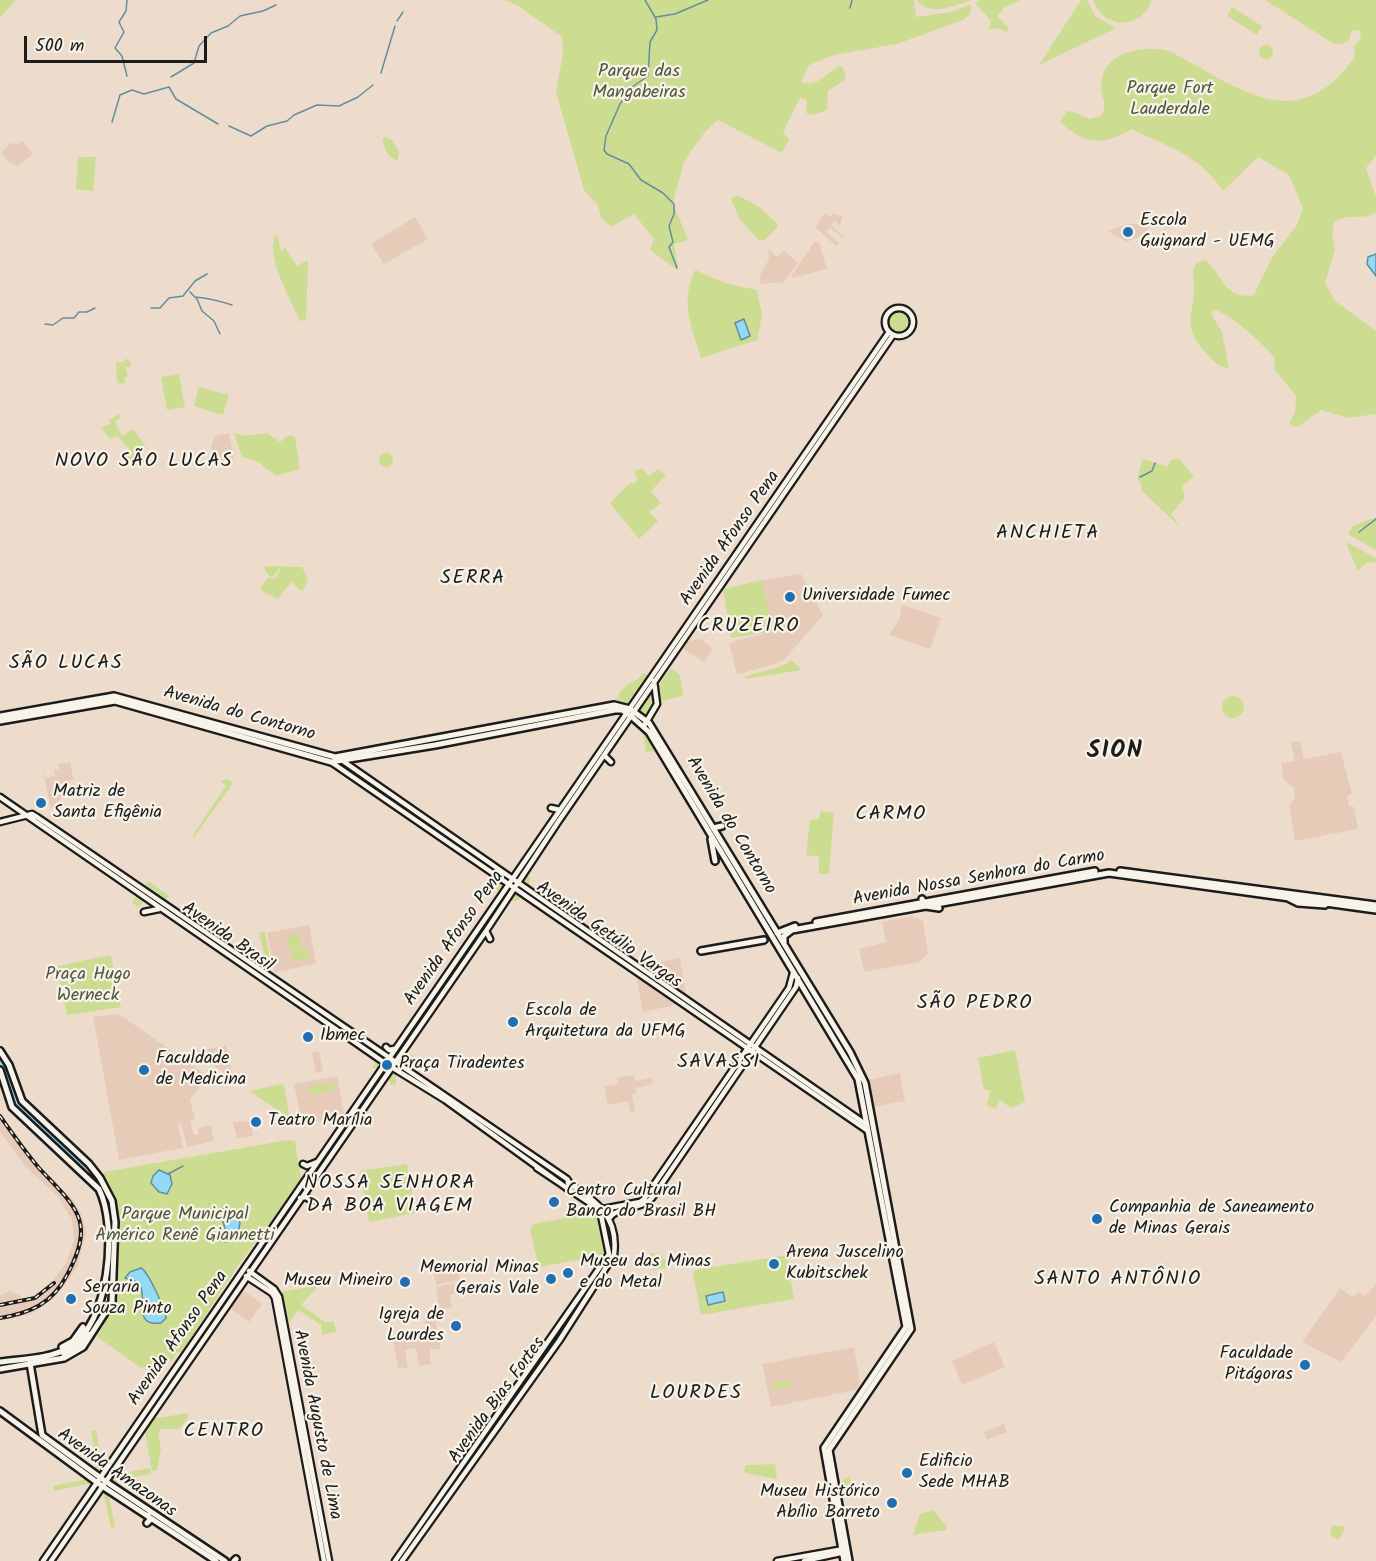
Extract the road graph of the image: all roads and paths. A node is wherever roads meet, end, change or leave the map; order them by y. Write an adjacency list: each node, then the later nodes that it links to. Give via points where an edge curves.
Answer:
1 (891, 333): 1 (main road, via 903,335 911,329 913,320 906,310 889,313 885,324); 2 (main road, Avenida Afonso Pena)
2 (773, 504): 3 (main road, Avenida Afonso Pena); 4 (main road, Avenida Afonso Pena)
3 (656, 672): 4 (main road); 5 (main road, Avenida Afonso Pena)
4 (654, 681): 5 (main road, Avenida Afonso Pena); 8 (main road, via 657,704)
5 (630, 712): 8 (main road, Avenida do Contorno); 11 (main road, Avenida Afonso Pena); 12 (main road, Avenida do Contorno, via 614,705); 21 (main road, Avenida Afonso Pena)
6 (0, 716): 10 (main road, Avenida do Contorno, via 114,696)
7 (0, 721): 9 (main road, Avenida do Contorno, via 115,700)
8 (646, 724): 25 (main road, Avenida do Contorno)
9 (256, 741): 10 (main road); 13 (main road, Avenida do Contorno)
10 (275, 742): 12 (main road, Avenida do Contorno)
11 (604, 755): 14 (main road); 27 (main road, Avenida Afonso Pena)
12 (339, 759): 13 (main road, Avenida do Contorno); 15 (main road, Avenida Getúlio Vargas)
13 (331, 762): 17 (main road, Avenida Getúlio Vargas)
14 (610, 762)
15 (384, 793): 17 (main road); 18 (main road, Avenida Getúlio Vargas)
16 (0, 797): 22 (main road, Avenida Brasil)
17 (386, 799): 19 (main road, Avenida Getúlio Vargas)
18 (396, 800): 19 (main road); 27 (main road, Avenida Getúlio Vargas)
19 (398, 807): 27 (main road, Avenida Getúlio Vargas)
20 (551, 808): 21 (main road)
21 (560, 810): 27 (main road, Avenida Afonso Pena)
22 (29, 815): 23 (main road); 38 (main road, Avenida Brasil); 57 (main road, Avenida Brasil)
23 (0, 822)
24 (722, 826): 25 (main road)
25 (711, 828): 26 (main road); 30 (main road, Avenida do Contorno); 35 (main road, Avenida do Contorno)
26 (715, 861)
27 (513, 884): 44 (main road, Avenida Afonso Pena); 60 (main road, Avenida Afonso Pena); 61 (main road, Avenida Getúlio Vargas); 61 (main road, Avenida Getúlio Vargas, via 639,965)
28 (1032, 884): 31 (main road, Avenida Nossa Senhora do Carmo, via 1109,873); 31 (main road, Avenida Nossa Senhora do Carmo, via 1087,872 1117,871); 34 (main road, Avenida Nossa Senhora do Carmo); 34 (main road, Avenida Nossa Senhora do Carmo)
29 (760, 890): 35 (main road)
30 (748, 894): 35 (main road); 49 (main road, Avenida do Contorno)
31 (1284, 894): 32 (main road); 32 (main road)
32 (1298, 897): 33 (main road); 33 (main road)
33 (1319, 900): 36 (main road); 39 (main road, via 1352,909)
34 (923, 903): 37 (main road); 42 (main road, Avenida Nossa Senhora do Carmo); 43 (main road, Avenida Nossa Senhora do Carmo)
35 (760, 905): 45 (main road, Avenida do Contorno)
36 (1376, 905)
37 (939, 908)
38 (160, 909): 40 (main road); 58 (main road, Avenida Brasil)
39 (1376, 910)
40 (144, 912)
41 (820, 917): 42 (main road)
42 (839, 918): 45 (main road, Avenida Nossa Senhora do Carmo)
43 (855, 920): 46 (main road); 50 (main road, Avenida Nossa Senhora do Carmo, via 792,930 784,936)
44 (486, 932): 47 (main road); 65 (main road, Avenida Afonso Pena)
45 (777, 933): 49 (main road); 50 (main road, Avenida do Contorno)
46 (790, 933)
47 (490, 939)
48 (764, 940): 51 (main road)
49 (778, 943): 52 (main road, Avenida do Contorno)
50 (785, 946): 53 (main road, Avenida do Contorno)
51 (701, 951)
52 (791, 965): 54 (main road, Avenida do Contorno); 61 (main road, via 791,986)
53 (798, 968): 54 (main road); 56 (main road, Avenida do Contorno)
54 (798, 978): 61 (main road, via 796,987); 72 (main road, Avenida do Contorno, via 855,1072)
55 (815, 984): 56 (main road)
56 (813, 994): 75 (main road, Avenida do Contorno, via 864,1078)
57 (328, 1014): 58 (main road); 63 (main road, Avenida Brasil)
58 (326, 1022): 64 (main road, Avenida Brasil)
59 (386, 1047): 60 (main road)
60 (394, 1048): 63 (main road, Avenida Afonso Pena)
61 (751, 1048): 69 (main road, Avenida Getúlio Vargas); 82 (main road); 88 (main road, via 719,1102)
62 (0, 1051): 67 (main road)
63 (388, 1058): 64 (main road, Avenida Afonso Pena); 65 (main road, Avenida Brasil)
64 (385, 1063): 65 (main road, Avenida Brasil); 76 (main road, Avenida Afonso Pena)
65 (392, 1064): 70 (main road, Avenida Brasil); 84 (main road, Avenida Afonso Pena)
66 (0, 1070): 71 (main road)
67 (11, 1071): 68 (main road, via 15,1078); 71 (main road)
68 (21, 1078)
69 (812, 1090): 73 (main road, Avenida Getúlio Vargas); 74 (main road, Avenida Getúlio Vargas)
70 (443, 1100): 86 (main road, Avenida Brasil); 86 (main road, Avenida Brasil); 86 (main road, Avenida Brasil, via 567,1179)
71 (15, 1101): 77 (main road); 80 (main road)
72 (866, 1116): 73 (main road); 74 (main road, Avenida do Contorno)
73 (861, 1120): 74 (main road, Avenida Getúlio Vargas)
74 (868, 1129): 75 (main road); 96 (main road, Avenida do Contorno)
75 (879, 1154): 97 (main road, Avenida do Contorno)
76 (316, 1162): 78 (main road); 83 (main road, Avenida Afonso Pena)
77 (89, 1164): 80 (main road, via 88,1171); 81 (main road)
78 (303, 1164)
79 (656, 1170): 82 (main road)
80 (82, 1173): 85 (main road)
81 (96, 1173): 85 (main road); 98 (main road, via 112,1201 116,1222 112,1302)
82 (660, 1175): 88 (main road)
83 (306, 1178): 84 (main road); 91 (main road); 93 (main road, Avenida Afonso Pena)
84 (313, 1180): 87 (main road, Avenida Afonso Pena)
85 (96, 1185): 98 (main road, via 106,1206 108,1227 104,1297)
86 (569, 1187): 90 (main road, Avenida Brasil)
87 (300, 1198): 89 (main road); 91 (main road, Avenida Afonso Pena)
88 (645, 1201): 90 (main road); 92 (main road)
89 (312, 1202)
90 (602, 1209): 92 (main road); 121 (main road, Avenida Bias Fortes, via 607,1257)
91 (292, 1211): 94 (main road, Avenida Afonso Pena)
92 (609, 1219): 108 (main road, Avenida Bias Fortes, via 614,1255 560,1342)
93 (243, 1271): 94 (main road); 110 (main road, Avenida Afonso Pena, via 144,1406)
94 (249, 1274): 95 (main road); 110 (main road, Avenida Afonso Pena)
95 (276, 1296): 119 (main road, Avenida Augusto de Lima); 120 (main road, Avenida Augusto de Lima)
96 (906, 1323): 97 (main road); 113 (main road, via 904,1333 824,1450)
97 (911, 1329): 113 (main road, via 830,1448)
98 (87, 1330): 99 (main road, via 83,1347); 101 (main road, via 67,1345); 102 (main road, via 73,1350)
99 (71, 1356): 100 (main road); 102 (main road)
100 (80, 1359)
101 (29, 1360): 102 (main road); 103 (main road); 104 (main road); 110 (main road, Avenida Amazonas, via 41,1432)
102 (51, 1360)
103 (0, 1362)
104 (0, 1369)
105 (0, 1411): 106 (main road, Avenida Amazonas)
106 (33, 1433): 107 (main road); 110 (main road, Avenida Amazonas)
107 (31, 1442)
108 (474, 1456): 109 (main road); 122 (main road, Avenida Bias Fortes)
109 (478, 1462)
110 (101, 1481): 111 (main road, Avenida Amazonas); 115 (main road, Avenida Afonso Pena); 116 (main road, Avenida Afonso Pena); 118 (main road, Avenida Amazonas)
111 (148, 1515): 112 (main road); 117 (main road, Avenida Amazonas)
112 (147, 1523)
113 (845, 1551): 114 (main road); 124 (main road); 125 (main road); 126 (main road)
114 (788, 1560): 123 (main road)
115 (43, 1561)
116 (51, 1561)
117 (216, 1561)
118 (225, 1561)
119 (324, 1561)
120 (328, 1561)
121 (395, 1561)
122 (402, 1561)
123 (777, 1561)
124 (804, 1561)
125 (844, 1561)
126 (849, 1561)

